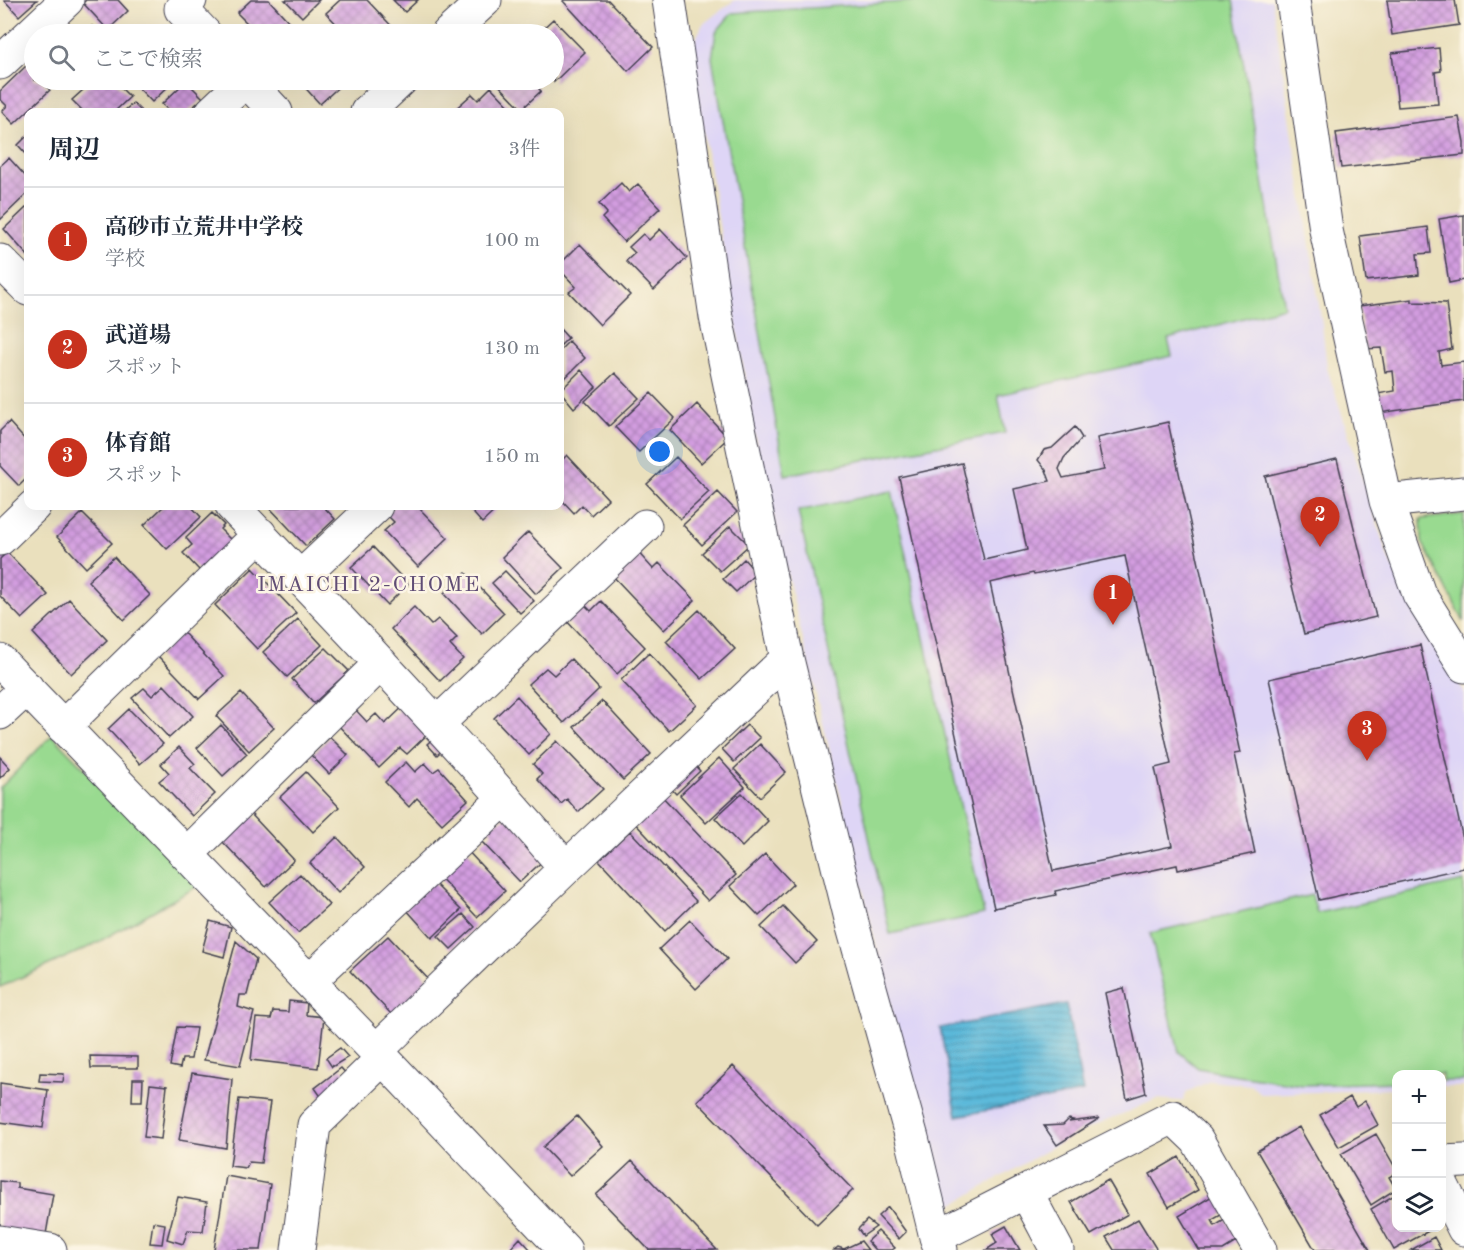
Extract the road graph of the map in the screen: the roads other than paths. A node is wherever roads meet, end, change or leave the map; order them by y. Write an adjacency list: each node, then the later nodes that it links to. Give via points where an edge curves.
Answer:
1 (67, 0): 6 (street)
2 (190, 0): 7 (street, via 181,9)
3 (484, 0): 8 (street)
4 (669, 0): 26 (street, via 716,317)
5 (1293, 0): 18 (street, via 1326,230)
6 (41, 24)
7 (195, 24)
8 (459, 24)
9 (24, 40): 10 (street)
10 (0, 63)
11 (235, 90): 14 (street)
12 (255, 90): 15 (street)
13 (390, 90): 16 (street)
14 (216, 108)
15 (272, 108)
16 (371, 108)
17 (1464, 493): 18 (street)
18 (1386, 501): 29 (street, via 1419,594)
19 (30, 510): 24 (street)
20 (236, 510): 23 (street)
21 (372, 510): 25 (street)
22 (645, 526): 32 (street)
23 (260, 534): 25 (street); 33 (street)
24 (0, 539)
25 (300, 578): 28 (street)
26 (787, 658): 36 (street); 45 (street, via 853,927)
27 (0, 661): 30 (street)
28 (381, 663): 32 (street); 35 (street)
29 (1464, 666)
30 (27, 688): 31 (street); 33 (street)
31 (0, 713)
32 (437, 724): 34 (street)
33 (63, 727): 35 (street)
34 (505, 798): 36 (street); 37 (street)
35 (187, 854): 37 (street)
36 (566, 868): 38 (street)
37 (309, 981): 38 (street)
38 (380, 1054): 47 (street, via 314,1125); 48 (street)
39 (1464, 1161): 40 (street)
40 (1446, 1162)
41 (1026, 1192): 45 (street); 49 (street); 50 (street, via 1173,1117 1197,1140)
42 (1446, 1193): 43 (street)
43 (1464, 1228)
44 (0, 1242): 46 (street)
45 (939, 1244)
46 (50, 1250)
47 (298, 1250)
48 (565, 1250)
49 (1057, 1250)
50 (1260, 1250)

